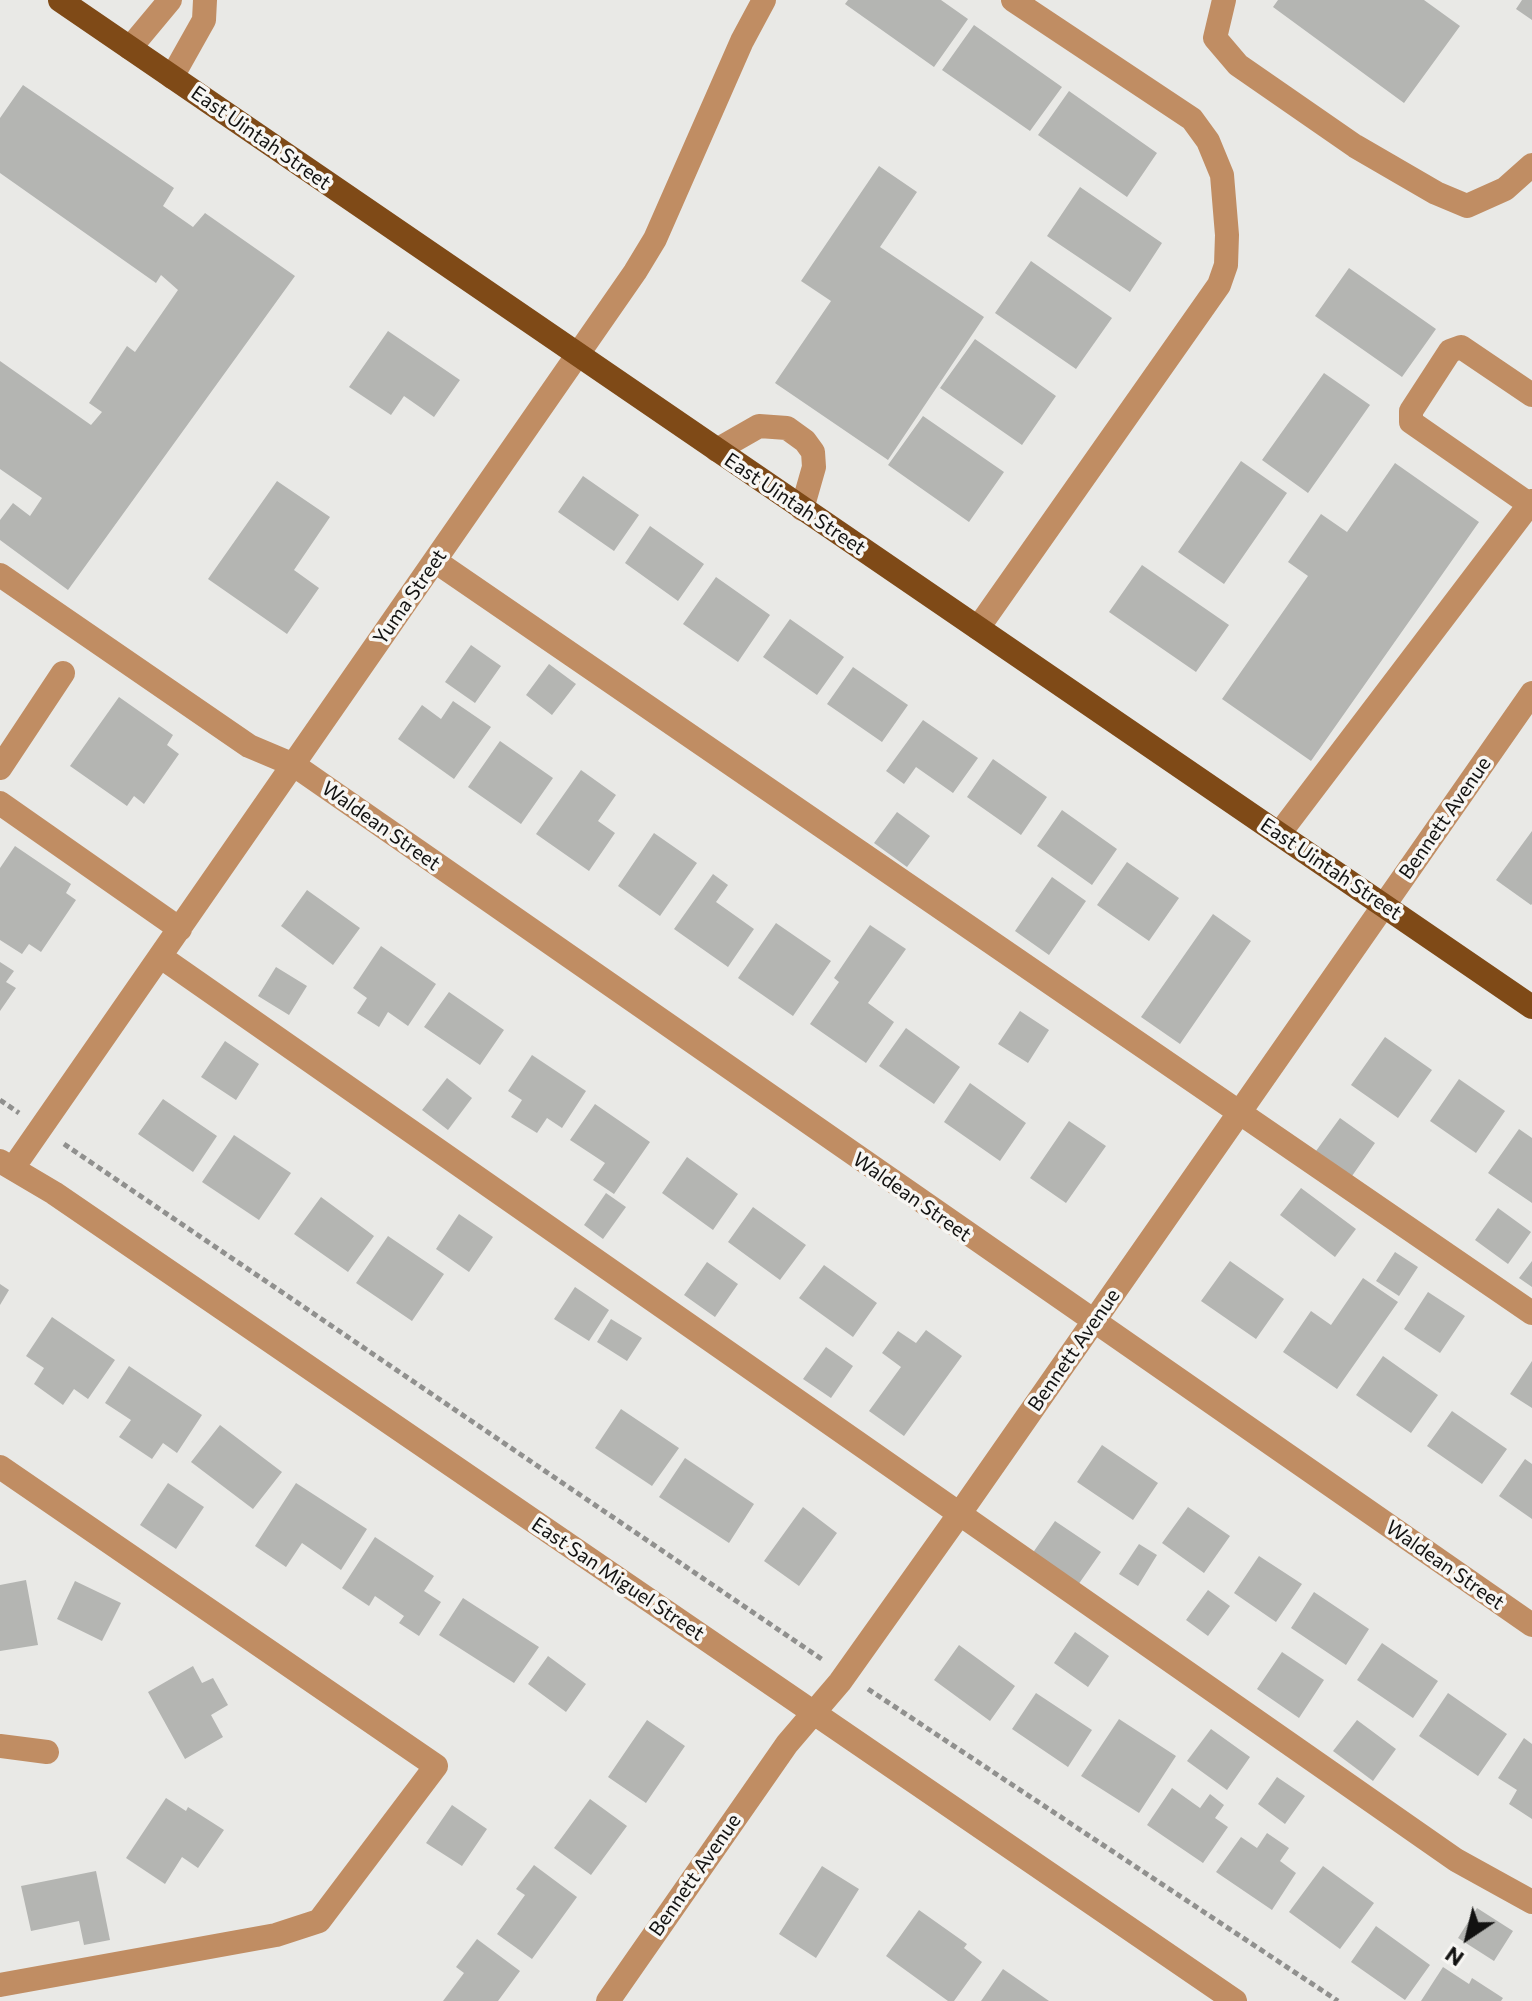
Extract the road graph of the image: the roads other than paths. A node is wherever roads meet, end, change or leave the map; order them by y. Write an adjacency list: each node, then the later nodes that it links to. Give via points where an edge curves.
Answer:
1 (60, 0): 7 (main road, East Uintah Street)
2 (170, 0): 7 (street)
3 (205, 0): 8 (street, via 204,20)
4 (764, 0): 10 (street, Yuma Street, via 655,239)
5 (1013, 0): 17 (street, via 1192,119 1222,175 1227,250 1219,285)
6 (1224, 0): 9 (street, via 1215,38 1238,65 1355,146 1436,193 1467,206 1505,189)
7 (130, 48): 8 (main road, East Uintah Street)
8 (172, 77): 10 (main road, East Uintah Street)
9 (1532, 165)
10 (577, 355): 12 (main road, East Uintah Street); 15 (street, Yuma Street)
11 (1532, 395): 13 (street, via 1461,347 1450,351 1411,411 1411,422)
12 (717, 450): 14 (main road, East Uintah Street); 14 (street, via 759,426 787,428 813,452)
13 (1531, 504): 23 (street)
14 (802, 509): 17 (main road, East Uintah Street)
15 (435, 561): 20 (street, Yuma Street); 28 (street)
16 (0, 575): 20 (street, Waldean Street, via 249,746)
17 (978, 628): 23 (main road, East Uintah Street)
18 (63, 673): 21 (street)
19 (1532, 693): 24 (street, Bennett Avenue)
20 (294, 765): 25 (street, Yuma Street); 31 (street, Waldean Street)
21 (0, 768)
22 (0, 803): 25 (street)
23 (1279, 834): 24 (main road, East Uintah Street)
24 (1384, 905): 27 (main road, East Uintah Street); 28 (street, Bennett Avenue)
25 (180, 929): 26 (street, Yuma Street)
26 (161, 957): 29 (street, Yuma Street, via 41,1128); 33 (street)
27 (1532, 1007)
28 (1240, 1113): 30 (street); 31 (street, Bennett Avenue)
29 (6, 1165): 35 (street, East San Miguel Street)
30 (1532, 1313)
31 (1093, 1323): 33 (street, Bennett Avenue); 34 (street, Waldean Street)
32 (0, 1467): 39 (street, via 436,1766 319,1921 276,1935)
33 (958, 1516): 35 (street, Bennett Avenue); 38 (street, via 1456,1860)
34 (1532, 1625)
35 (814, 1714): 40 (street, Bennett Avenue, via 787,1744); 41 (street, East San Miguel Street)
36 (0, 1746): 37 (street)
37 (47, 1752)
38 (1532, 1902)
39 (0, 1985)
40 (608, 2001)
41 (1235, 2001)

